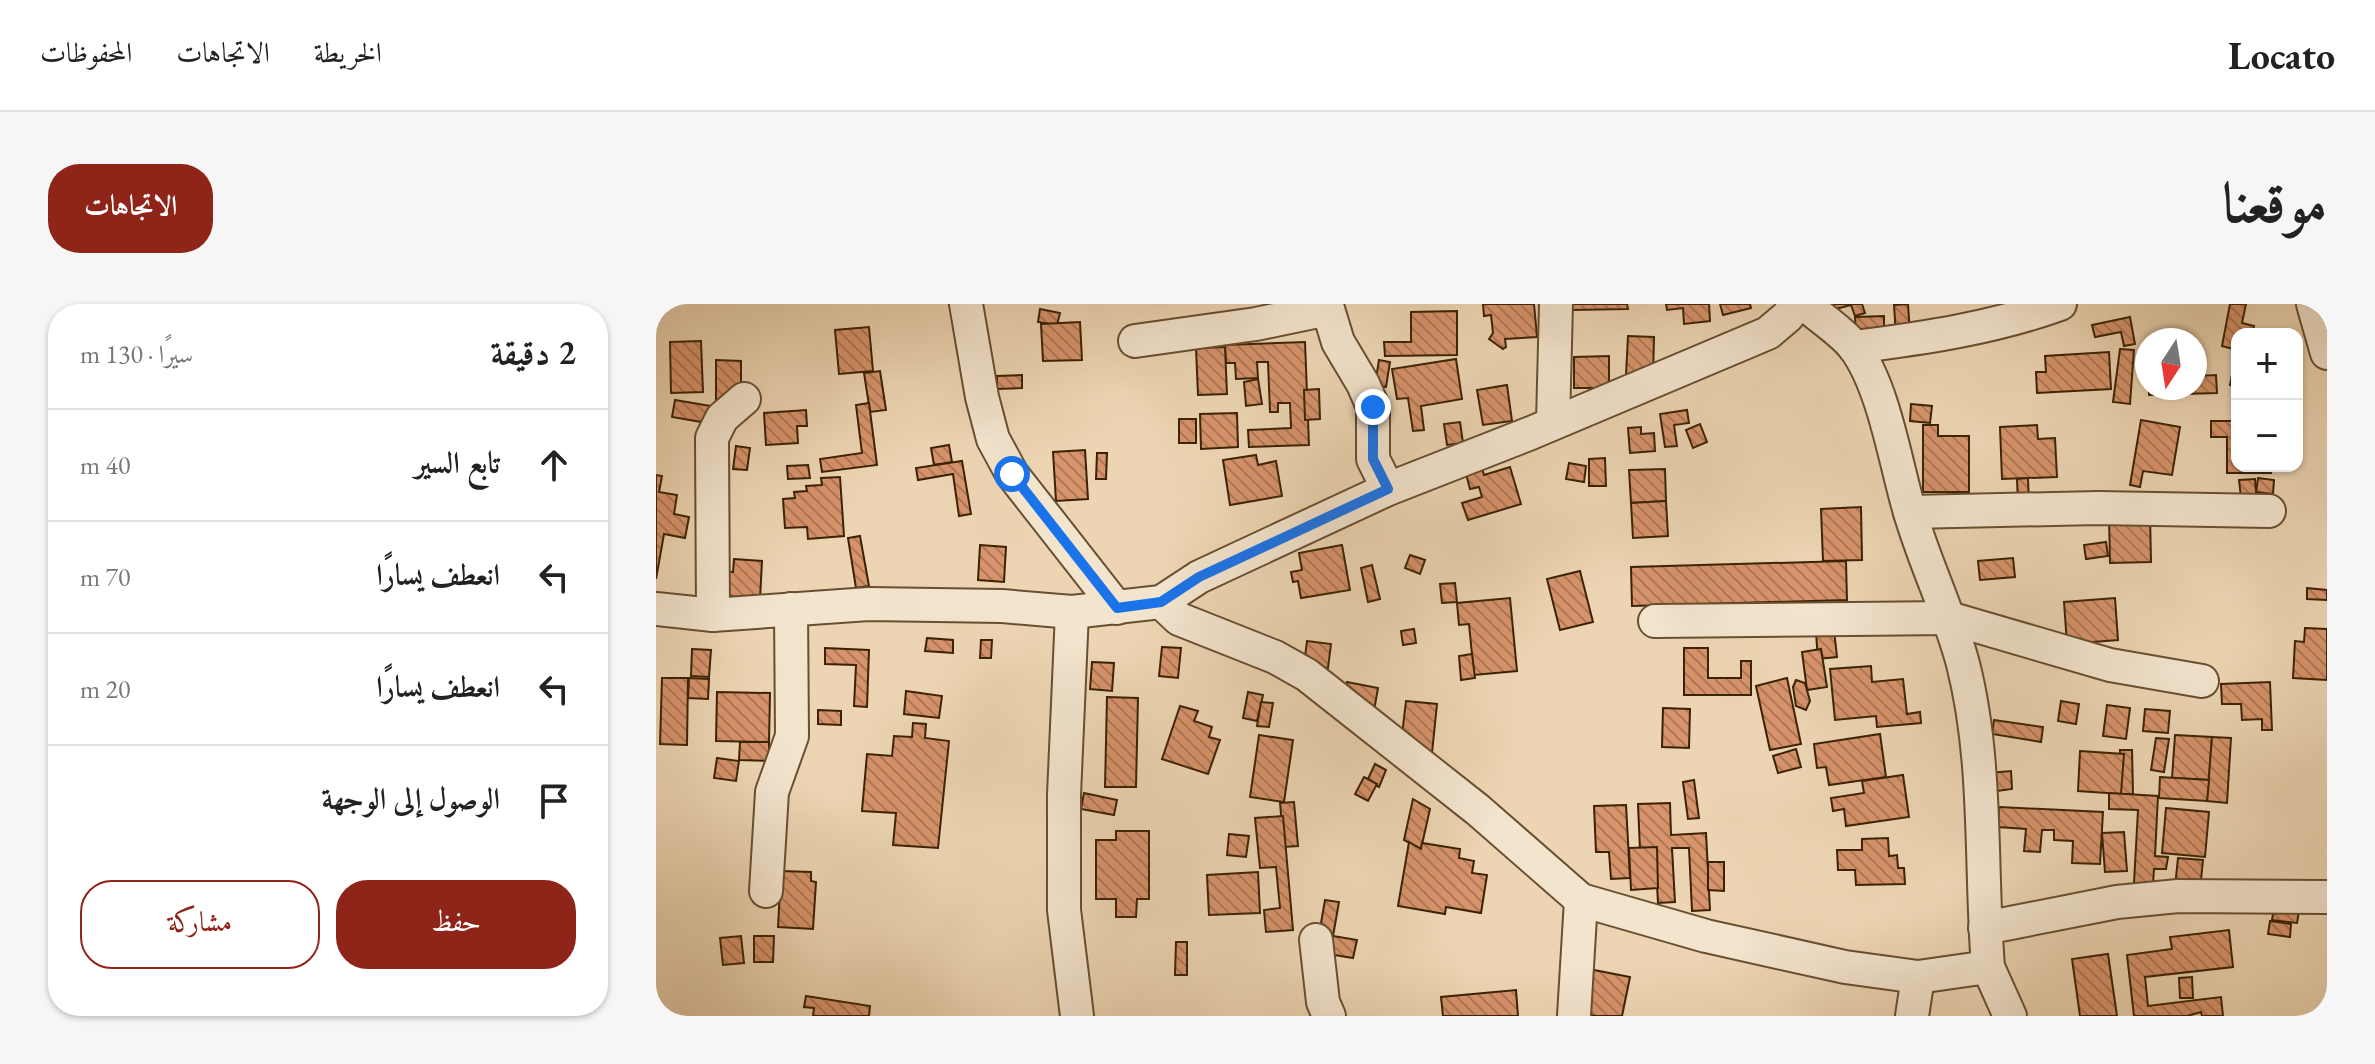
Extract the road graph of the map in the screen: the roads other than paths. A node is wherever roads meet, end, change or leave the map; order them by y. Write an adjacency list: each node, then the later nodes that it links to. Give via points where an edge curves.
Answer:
1 (966, 304): 16 (street, via 993,439 1012,474)
2 (1556, 304): 11 (street)
3 (1795, 304): 11 (street, via 1768,333)
4 (1805, 304): 8 (street)
5 (2060, 304): 8 (street, via 1950,334)
6 (2313, 304): 9 (street)
7 (1135, 341): 12 (street, via 1328,309 1338,342 1373,407 1373,459)
8 (1854, 347): 14 (street, via 1873,385)
9 (2327, 353)
10 (744, 399): 20 (street, via 722,418 712,438)
11 (1553, 423): 12 (street)
12 (1388, 489): 15 (street, via 1199,577)
13 (2269, 511): 14 (street)
14 (1910, 512): 21 (street)
15 (1161, 602): 16 (street); 26 (street, via 1179,619 1307,675 1478,810)
16 (1117, 608): 19 (street)
17 (656, 609): 20 (street)
18 (791, 609): 19 (street, via 869,604); 20 (street); 24 (street, via 792,736 772,792)
19 (1072, 612): 31 (street, via 1064,910)
20 (713, 615)
21 (1949, 618): 22 (street); 23 (street, via 2053,651); 27 (street, via 1974,721)
22 (1655, 621)
23 (2202, 681)
24 (766, 891)
25 (2327, 897): 27 (street, via 2178,896 2117,902)
26 (1581, 900): 30 (street, via 1706,936 1845,967); 33 (street)
27 (1985, 928): 29 (street)
28 (1316, 940): 32 (street)
29 (1988, 967): 30 (street); 35 (street)
30 (1918, 977): 34 (street)
31 (1077, 1016)
32 (1329, 1016)
33 (1574, 1016)
34 (1912, 1016)
35 (2010, 1016)

